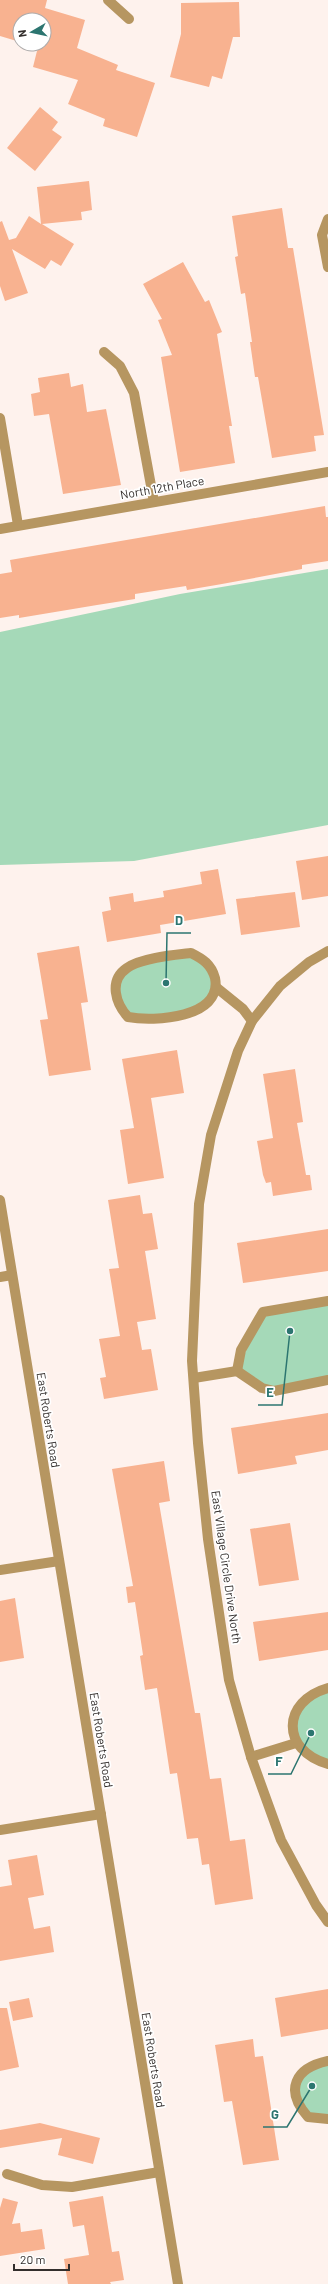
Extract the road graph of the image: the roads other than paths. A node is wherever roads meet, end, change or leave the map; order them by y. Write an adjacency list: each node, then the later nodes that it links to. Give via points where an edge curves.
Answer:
1 (108, 0): 2 (street)
2 (129, 19)
3 (328, 219): 4 (street, via 322,235)
4 (328, 267)
5 (104, 352): 8 (street, via 120,366 134,393)
6 (0, 418): 9 (street)
7 (328, 472): 8 (street, North 12th Place)
8 (154, 502): 9 (street, North 12th Place)
9 (18, 525): 10 (street, North 12th Place)
10 (0, 529)
11 (328, 950): 13 (street, East Village Circle Drive North, via 280,986)
12 (217, 988): 12 (street, via 212,969 203,959 191,953 126,968 118,979 115,993 119,1007 128,1017 155,1019 191,1013 204,1006 213,997); 13 (street, via 243,1009)
13 (252, 1021): 19 (street, East Village Circle Drive North, via 238,1051 211,1135 199,1204 192,1361)
14 (0, 1200): 15 (street, East Roberts Road)
15 (12, 1275): 16 (street); 21 (street, East Roberts Road)
16 (0, 1277)
17 (328, 1301): 18 (street, via 263,1312 242,1350)
18 (237, 1372): 19 (street); 20 (street, via 262,1388 274,1391)
19 (194, 1378): 25 (street, East Village Circle Drive North, via 208,1539 229,1680)
20 (328, 1380)
21 (59, 1561): 22 (street); 27 (street, East Roberts Road)
22 (0, 1570)
23 (328, 1688): 24 (street, via 306,1697 298,1707 293,1724)
24 (296, 1743): 25 (street); 26 (street, via 317,1761)
25 (251, 1757): 29 (street, East Village Circle Drive North, via 281,1840)
26 (328, 1764)
27 (101, 1814): 28 (street); 32 (street, East Roberts Road)
28 (0, 1830)
29 (328, 1922)
30 (328, 2060): 31 (street, via 306,2068 298,2079 295,2093 298,2106 308,2117)
31 (328, 2119)
32 (160, 2172): 33 (street, via 72,2187 42,2185); 34 (street, East Roberts Road)
33 (6, 2174)
34 (178, 2284)

